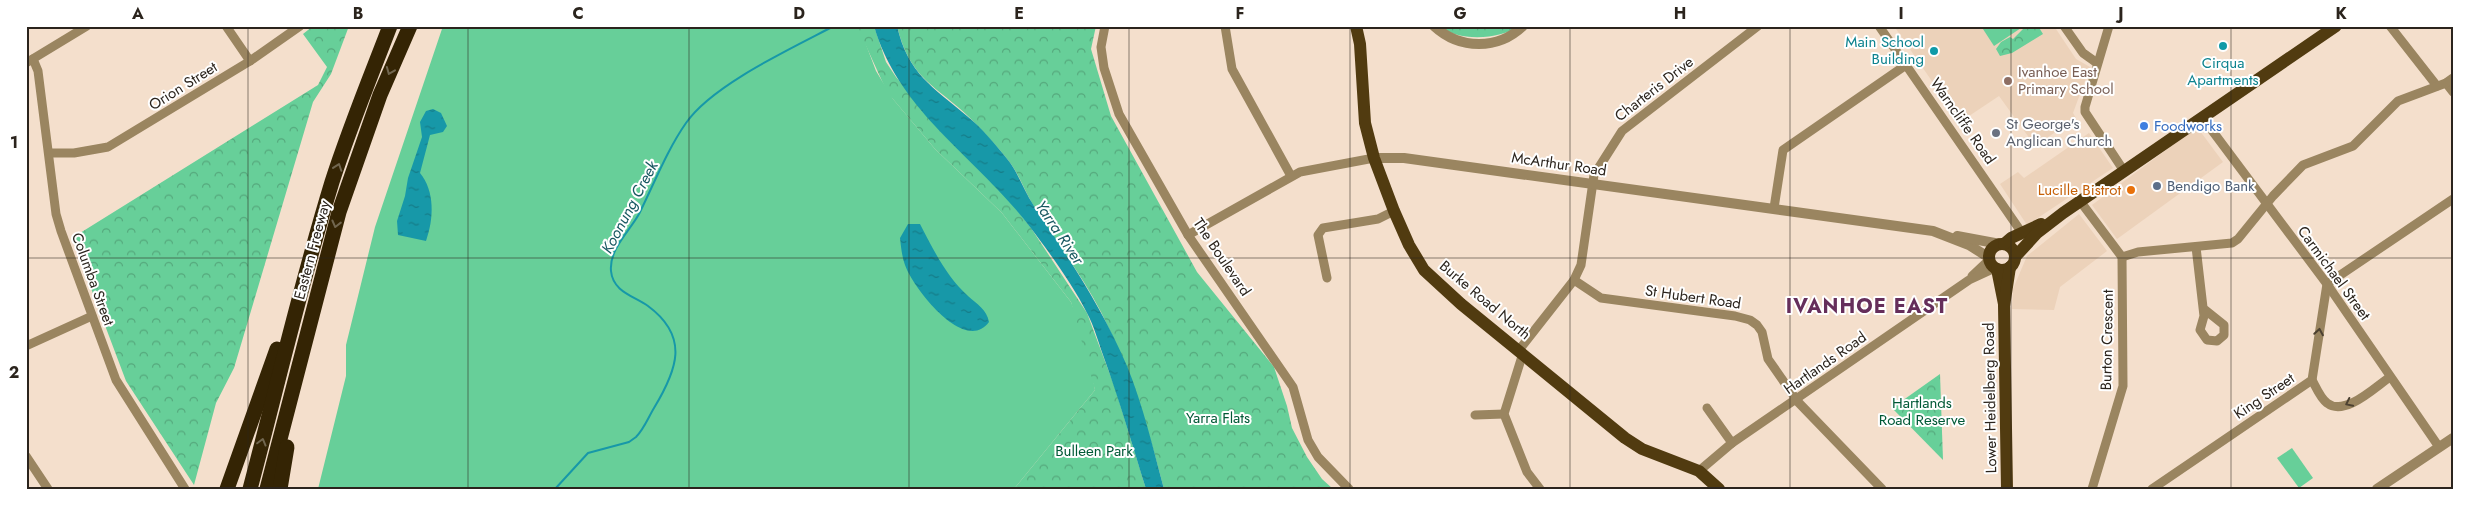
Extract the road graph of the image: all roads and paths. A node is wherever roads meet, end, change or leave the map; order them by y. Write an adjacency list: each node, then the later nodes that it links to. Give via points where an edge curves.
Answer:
1 (87, 26): 19 (street)
2 (226, 26): 20 (street)
3 (300, 26): 20 (street, Orion Street)
4 (390, 26): 42 (highway, Eastern Freeway, one-way to 4, via 351,127)
5 (410, 26): 57 (highway, Eastern Freeway, one-way to 57, via 380,95 339,212)
6 (1105, 26): 40 (street, The Boulevard, via 1100,47 1119,114)
7 (1225, 26): 30 (street, via 1232,70)
8 (1356, 26): 18 (main road, Burke Road North)
9 (1363, 26): 18 (main road, Burke Road North)
10 (1434, 26): 11 (street, via 1457,41 1485,45 1502,41)
11 (1523, 26)
12 (1758, 26): 31 (street, Charteris Drive, via 1622,131 1596,170)
13 (1880, 26): 22 (street, Warncliffe Road)
14 (2064, 26): 21 (street, via 2083,54)
15 (2109, 26): 21 (street)
16 (2336, 26): 26 (main road)
17 (2390, 26): 24 (street)
18 (1360, 44): 28 (main road, Burke Road North, via 1365,123)
19 (30, 61): 27 (street, Columba Street, via 38,71)
20 (250, 61): 27 (street, Orion Street, via 108,148)
21 (2097, 63): 29 (street, via 2085,112)
22 (1906, 65): 35 (street, via 1783,150); 38 (street, Warncliffe Road)
23 (2449, 80): 24 (street); 25 (street)
24 (2436, 86): 34 (street, via 2398,100 2353,146 2303,165)
25 (2453, 92)
26 (2202, 118): 29 (main road); 34 (street, Carmichael Street)
27 (49, 156): 52 (street, Columba Street, via 58,222)
28 (1374, 158): 30 (street, McArthur Road); 31 (street, McArthur Road, via 1390,156); 36 (main road, Burke Road North)
29 (2124, 170): 33 (main road)
30 (1291, 176): 40 (street, McArthur Road)
31 (1593, 184): 35 (street, McArthur Road); 48 (street, Charteris Drive, via 1581,266)
32 (2453, 199): 49 (street)
33 (2080, 201): 37 (main road); 44 (street)
34 (2267, 204): 43 (street, via 2232,243); 49 (street, Carmichael Street)
35 (1774, 208): 39 (street, McArthur Road)
36 (1394, 211): 47 (street, via 1378,219 1323,228 1318,242); 54 (main road, Burke Road North, via 1424,270)
37 (2063, 213): 38 (main road); 45 (main road, via 2037,233)
38 (2022, 233): 41 (main road)
39 (1941, 234): 41 (street, McArthur Road); 46 (street, McArthur Road, via 1969,245)
40 (1188, 235): 73 (street, The Boulevard, via 1293,386 1308,440 1318,457)
41 (2002, 244): 45 (main road, via 2012,248); 46 (main road, via 1990,251)
42 (313, 247): 69 (highway); 70 (highway, Eastern Freeway, one-way to 42)
43 (2196, 247): 44 (street, via 2138,252); 51 (street)
44 (2122, 257): 78 (street, Burton Crescent, via 2123,386)
45 (2012, 262): 46 (main road, via 2004,270); 50 (main road, Lower Heidelberg Road)
46 (1992, 264): 50 (main road, Lower Heidelberg Road); 58 (street, Hartlands Road)
47 (1327, 278)
48 (1574, 280): 54 (street, Charteris Drive); 58 (street, St Hubert Road, via 1601,298 1750,320 1762,332 1768,359)
49 (2327, 284): 55 (street, Carmichael Street); 56 (street, King Street, one-way to 49)
50 (2004, 306): 77 (main road, Lower Heidelberg Road)
51 (2204, 308)
52 (92, 316): 53 (street); 68 (street, Columba Street, via 120,387)
53 (26, 346)
54 (1521, 352): 60 (street); 66 (main road, Burke Road North, via 1637,445)
55 (2390, 377): 56 (street, one-way to 56, via 2350,404 2338,408 2322,398); 64 (street, Carmichael Street)
56 (2312, 380): 79 (street, King Street)
57 (294, 391): 71 (highway, Eastern Freeway); 72 (highway)
58 (1796, 399): 63 (street, Hartlands Road); 76 (street, St Hubert Road)
59 (1707, 408): 63 (street)
60 (1504, 414): 61 (street); 74 (street, via 1527,472)
61 (1475, 415)
62 (2453, 438): 64 (street)
63 (1732, 443): 66 (street, Hartlands Road)
64 (2439, 447): 80 (street)
65 (26, 456): 67 (street)
66 (1699, 471): 75 (main road, Burke Road North)
67 (48, 489)
68 (186, 489)
69 (227, 489)
70 (250, 489)
71 (267, 489)
72 (280, 489)
73 (1349, 489)
74 (1540, 489)
75 (1719, 489)
76 (1882, 489)
77 (2007, 489)
78 (2092, 489)
79 (2152, 489)
80 (2377, 489)

